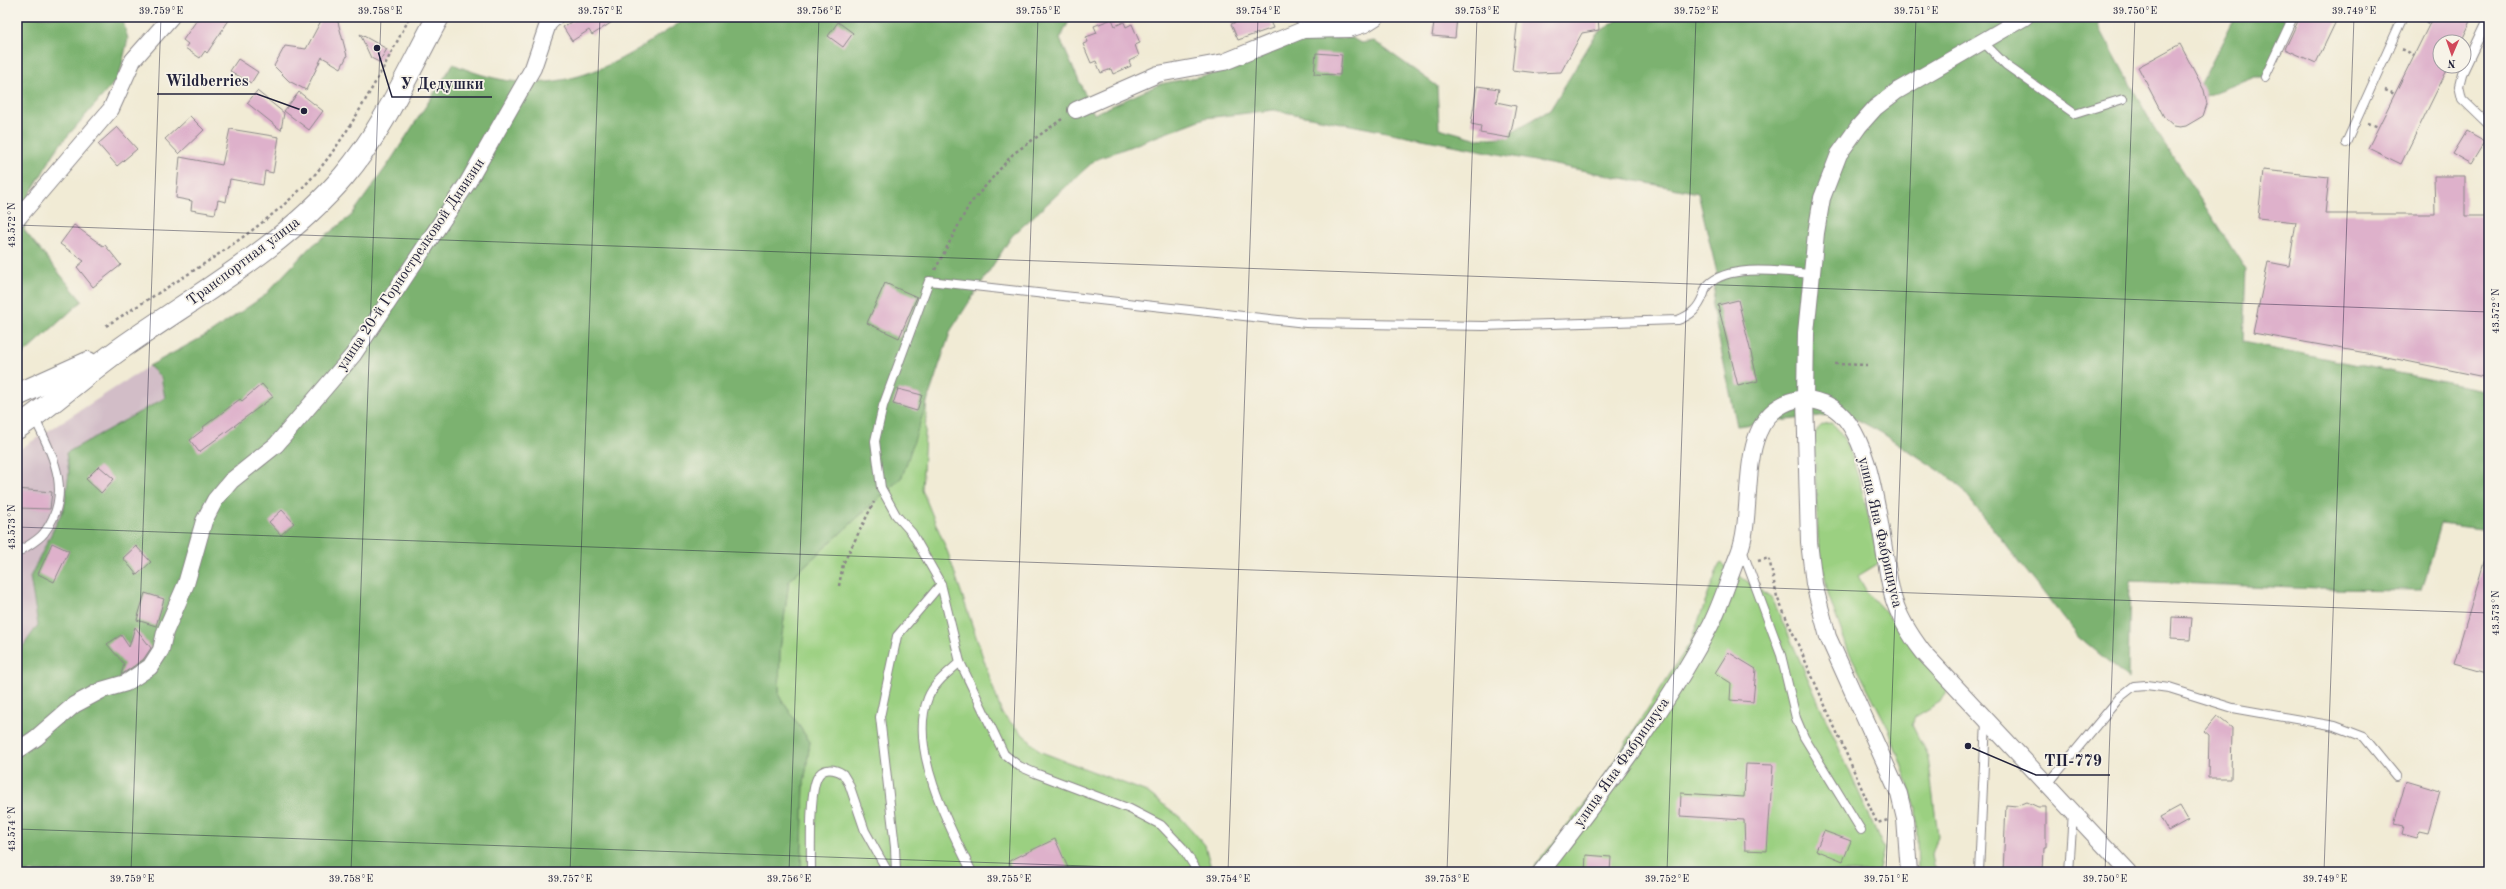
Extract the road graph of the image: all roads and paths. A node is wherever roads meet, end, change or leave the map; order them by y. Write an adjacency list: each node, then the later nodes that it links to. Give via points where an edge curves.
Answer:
1 (171, 17): 19 (street, via 133,60 112,110)
2 (410, 17): 22 (path, via 346,130 309,180 277,212)
3 (438, 17): 23 (main road, Транспортная улица, via 374,134 344,176 304,216 248,262)
4 (555, 17): 37 (street, улица 20-й Горнострелковой Дивизии, via 548,24 533,68 468,182 353,355 276,445 230,481 215,500 204,521 186,584 165,632 161,650 150,667 126,683 102,690 74,705)
5 (1376, 17): 16 (street, via 1349,29 1303,30 1224,62 1158,74)
6 (2030, 17): 11 (lane)
7 (2293, 17): 14 (lane)
8 (2403, 17): 18 (lane)
9 (2414, 17): 12 (path)
10 (2489, 17): 17 (lane, via 2462,74 2459,86 2462,99)
11 (2018, 21): 13 (street)
12 (2429, 24)
13 (1983, 42): 15 (lane, via 2006,65 2075,114); 20 (street, via 1897,91 1859,126 1839,154 1822,198)
14 (2265, 77)
15 (2123, 99)
16 (1076, 110): 21 (path, via 1013,154 1003,165 969,205)
17 (2489, 125)
18 (2346, 143)
19 (17, 219)
20 (1812, 274): 21 (lane, via 1731,272 1707,286 1698,307 1689,316 1678,320 1483,326 1306,323); 27 (street, via 1806,333)
21 (930, 281): 29 (lane, via 883,406 875,441)
22 (106, 326)
23 (122, 348): 26 (main road, Транспортная улица); 28 (main road, Транспортная улица)
24 (1835, 364): 25 (path)
25 (1867, 365)
26 (17, 395)
27 (1805, 398): 30 (street, улица Яна Фабрициуса, via 1790,400 1775,410 1761,426 1750,467); 36 (street, улица Яна Фабрициуса, via 1829,405 1846,421 1859,443 1870,471 1893,597 1905,628 1923,652); 49 (street, via 1809,542 1814,584 1828,637 1899,794 1905,818)
28 (25, 422): 31 (lane, via 55,463 60,485 57,507 44,534)
29 (881, 488): 33 (lane, via 896,515 912,533); 34 (path, via 843,564)
30 (1741, 547): 42 (lane, via 1781,655 1796,718 1804,738); 48 (street, улица Яна Фабрициуса, via 1710,625 1644,736)
31 (17, 553)
32 (1768, 558): 41 (path, via 1777,597 1878,823)
33 (942, 584): 35 (lane); 45 (lane, via 897,636 880,717)
34 (839, 586)
35 (960, 662): 46 (lane, via 937,683 928,698 921,735 935,790 949,828); 47 (lane, via 1004,754 1019,766 1130,809 1161,824 1182,847)
36 (1986, 720): 39 (street, улица Яна Фабрициуса); 50 (lane)
37 (17, 751)
38 (2396, 776): 39 (lane, via 2364,737 2335,726 2233,708 2169,688 2146,684 2134,686 2120,697)
39 (2047, 785): 40 (street, улица Яна Фабрициуса)
40 (2073, 812): 51 (lane); 52 (street, улица Яна Фабрициуса)
41 (1892, 819)
42 (1861, 830)
43 (811, 872): 44 (lane, via 811,826 816,779 821,772 829,769 843,774 849,784 865,831)
44 (888, 872)
45 (896, 872)
46 (972, 872)
47 (1198, 872)
48 (1541, 872)
49 (1909, 872)
50 (1979, 872)
51 (2069, 872)
52 (2129, 872)

